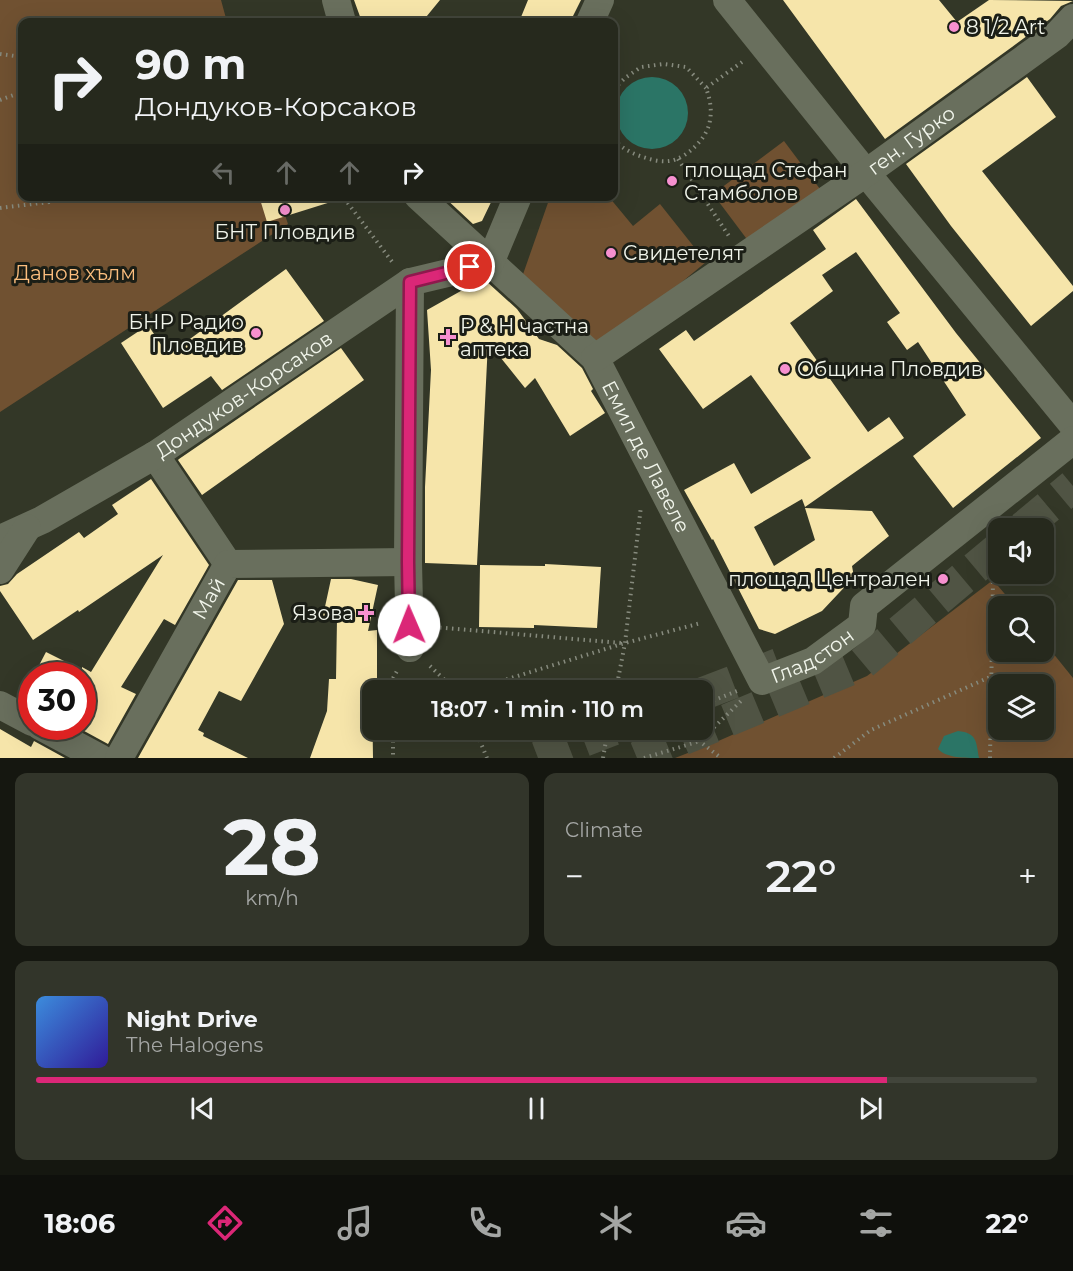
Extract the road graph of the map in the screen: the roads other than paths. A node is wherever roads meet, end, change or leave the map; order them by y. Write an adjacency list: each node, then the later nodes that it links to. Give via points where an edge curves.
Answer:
1 (336, 0): 4 (street)
2 (600, 0): 5 (street)
3 (728, 0): 7 (street)
4 (341, 18)
5 (592, 18)
6 (1073, 18): 7 (street, ген. Гурко, via 1057,35)
7 (866, 173): 12 (street, ген. Гурко); 13 (street)
8 (423, 201): 10 (street, Емил де Лавеле)
9 (516, 201): 10 (street)
10 (490, 263): 11 (street, Дондуков-Корсаков); 12 (street, Емил де Лавеле)
11 (410, 282): 15 (street, Дондуков-Корсаков); 18 (street)
12 (595, 358): 22 (street, Емил де Лавеле)
13 (1073, 425)
14 (1073, 440): 22 (street, Гладстон, via 864,606 862,625 813,661)
15 (155, 455): 16 (street, Дондуков-Корсаков); 19 (street)
16 (27, 528): 17 (street, Дондуков-Корсаков); 20 (street)
17 (0, 539)
18 (408, 562): 19 (street, Май); 21 (street)
19 (228, 564): 27 (street, Май)
20 (0, 570)
21 (410, 637)
22 (762, 681)
23 (0, 705): 24 (street)
24 (18, 715)
25 (66, 740): 26 (street)
26 (100, 758)
27 (119, 758)

